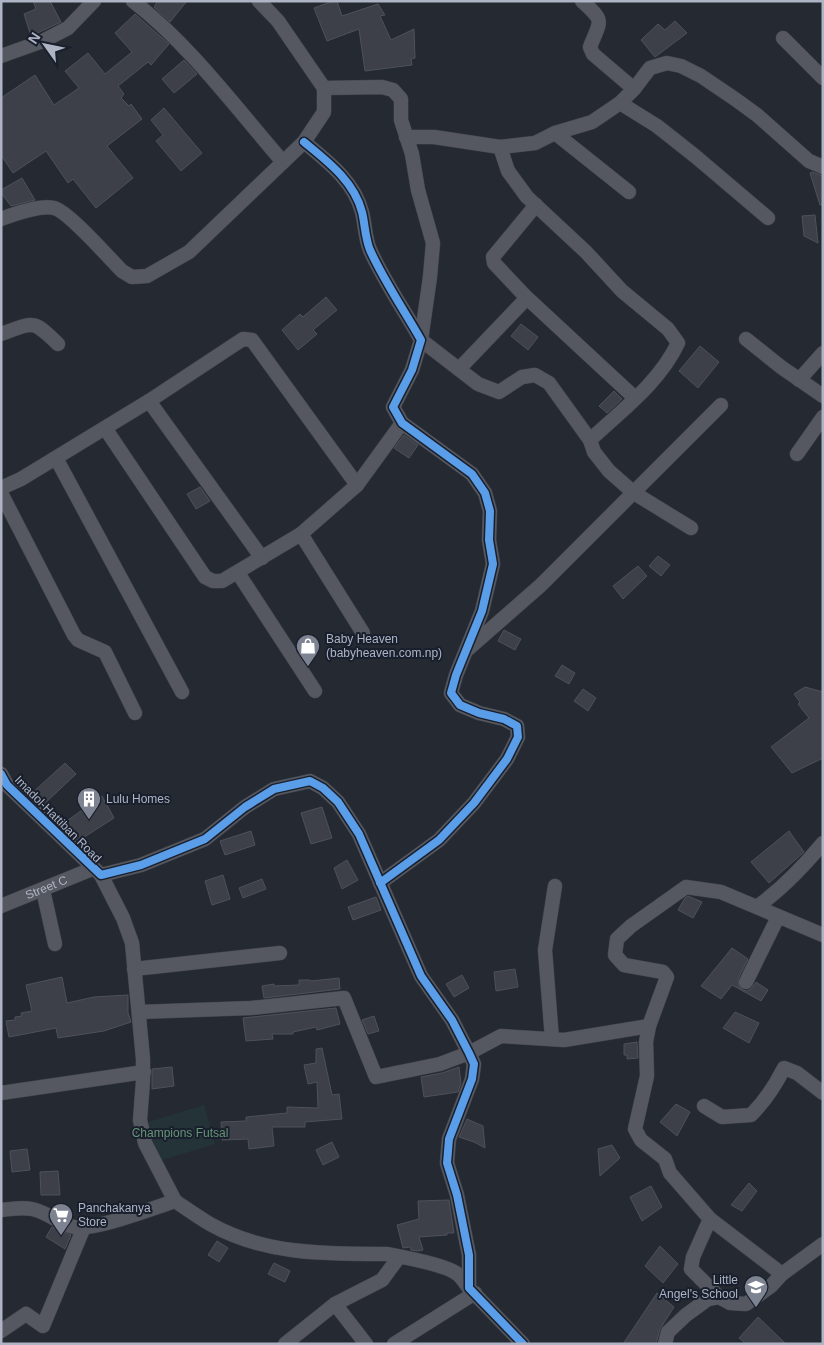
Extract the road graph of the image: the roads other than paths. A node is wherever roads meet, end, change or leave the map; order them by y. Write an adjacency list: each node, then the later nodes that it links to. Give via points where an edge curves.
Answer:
1 (132, 1): 15 (street, via 202,68)
2 (259, 1): 8 (street, via 278,21)
3 (582, 1): 9 (street, via 600,23 590,47 593,54)
4 (93, 2): 6 (street, via 68,28)
5 (783, 38): 7 (street)
6 (1, 56)
7 (823, 78)
8 (324, 88): 12 (street, via 382,87 393,90 401,99 401,120); 13 (street, via 324,112)
9 (634, 89): 10 (street); 16 (street, via 650,68 667,63 681,66 735,99 809,161)
10 (620, 103): 11 (street, via 592,122); 20 (street, via 657,126)
11 (555, 133): 14 (street, via 535,143); 17 (street)
12 (406, 136): 14 (street); 24 (street, via 433,243)
13 (304, 142): 15 (street); 24 (street, via 349,184 362,210 368,247)
14 (500, 147): 18 (street, via 508,171)
15 (283, 162): 19 (street, via 189,252 147,276 132,277 122,271 56,208 46,207)
16 (823, 168)
17 (628, 192)
18 (536, 205): 21 (street, via 493,257 494,264); 30 (street, via 622,291 668,329 678,343 670,359)
19 (1, 218)
20 (768, 218)
21 (525, 296): 27 (street, via 523,302); 30 (street)
22 (1, 334): 25 (street, via 29,324 39,326)
23 (746, 339): 28 (street)
24 (421, 340): 27 (street); 34 (street, via 412,370 393,407)
25 (58, 344)
26 (823, 353): 28 (street)
27 (459, 369): 36 (street, via 478,384 499,392 522,377 535,375 549,383)
28 (799, 380): 29 (street)
29 (823, 396)
30 (635, 398): 36 (street)
31 (149, 401): 35 (street); 39 (street, via 243,339 252,340); 45 (street)
32 (721, 405): 42 (street)
33 (823, 417): 37 (street)
34 (402, 423): 39 (street); 48 (street, via 472,474 485,493 490,511 489,540 494,564 482,611)
35 (105, 428): 38 (street); 46 (street, via 205,577 222,582)
36 (590, 440): 42 (street, via 594,452 608,471)
37 (797, 454)
38 (56, 458): 40 (street); 49 (street)
39 (357, 486): 44 (street)
40 (1, 488)
41 (1, 493): 51 (street, via 74,635 105,652)
42 (634, 493): 43 (street); 48 (street, via 540,586)
43 (692, 528)
44 (302, 534): 45 (street); 47 (street)
45 (262, 558): 46 (street)
46 (238, 573): 50 (street)
47 (363, 633)
48 (466, 651): 55 (street, via 451,693 460,704 480,713 504,718 517,726 518,738 507,759 474,803 439,840)
49 (182, 692)
50 (315, 692)
51 (135, 713)
52 (3, 782): 54 (street, Imadol-Hattiban Road)
53 (823, 843): 59 (street, via 801,870)
54 (96, 872): 55 (street, Imadol-Hattiban Road, via 141,866 205,839 274,789 310,781 338,802 359,834); 57 (street, Street C); 64 (street, Imadol-Hattiban Road, via 123,918 132,943)
55 (380, 883): 69 (street, Imadol-Hattiban Road, via 421,976 452,1020)
56 (555, 886): 68 (street, via 545,950)
57 (43, 890): 58 (street, Street C); 62 (street)
58 (1, 906)
59 (758, 906): 60 (street); 67 (street, via 721,892 686,887 617,939 615,955 624,965 663,972 667,977)
60 (778, 917): 61 (street); 65 (street)
61 (823, 935)
62 (55, 944)
63 (280, 953): 64 (street)
64 (134, 969): 66 (street, Imadol-Hattiban Road)
65 (746, 982)
66 (138, 1012): 69 (street, via 251,1008 344,998 376,1077 440,1064); 70 (street, Imadol-Hattiban Road)
67 (650, 1026): 68 (street, via 564,1040); 76 (street, via 646,1042 647,1076 635,1130 641,1140 665,1159 670,1173)
68 (552, 1039): 69 (street, via 502,1036)
69 (470, 1053): 81 (street, Imadol-Hattiban Road, via 474,1064 472,1079 449,1139 448,1163 469,1255)
70 (144, 1072): 71 (street); 74 (street, Imadol-Hattiban Road, via 142,1129)
71 (1, 1093)
72 (823, 1093): 73 (street, via 797,1073 784,1068 777,1083 751,1115 722,1118)
73 (704, 1106)
74 (175, 1201): 77 (street); 79 (street, via 212,1225 277,1248 306,1253 387,1254)
75 (1, 1210): 77 (street, via 33,1209 74,1227)
76 (710, 1219): 80 (street); 82 (street, via 691,1269)
77 (84, 1227): 84 (street, via 43,1326 26,1314)
78 (823, 1244): 80 (street)
79 (398, 1257): 81 (street, via 456,1273); 83 (street, via 382,1280)
80 (782, 1274): 82 (street, via 746,1304 730,1303)
81 (472, 1290): 87 (street); 88 (street)
82 (719, 1297): 89 (street, via 708,1299 686,1315 668,1332)
83 (336, 1304): 85 (street); 86 (street)
84 (1, 1331)
85 (285, 1344)
86 (366, 1344)
87 (394, 1344)
88 (523, 1344)
89 (665, 1344)

